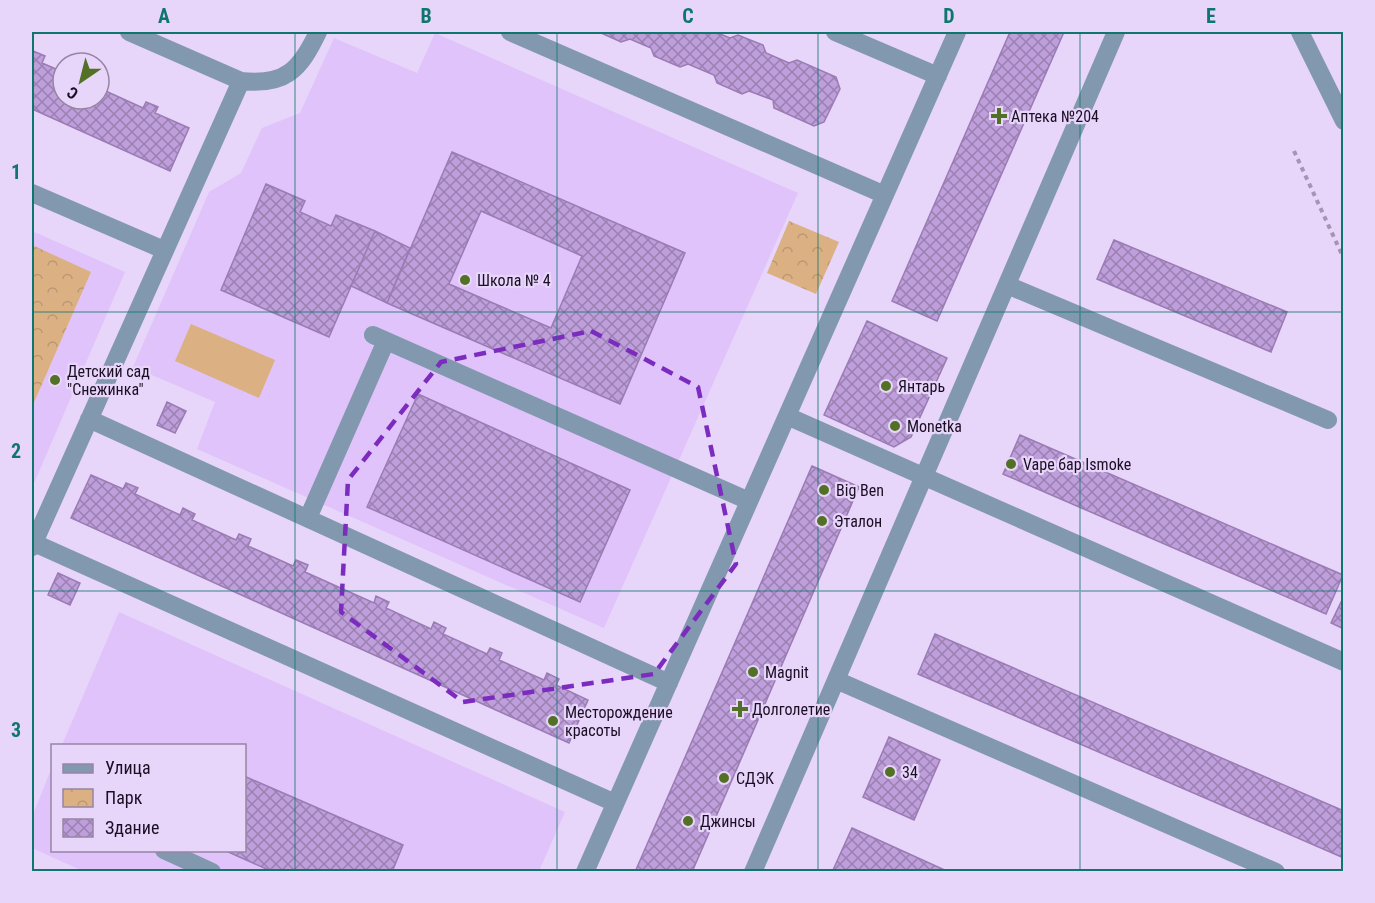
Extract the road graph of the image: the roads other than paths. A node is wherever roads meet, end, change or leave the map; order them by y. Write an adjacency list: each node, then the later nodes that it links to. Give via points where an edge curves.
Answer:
1 (129, 32): 9 (street)
2 (318, 32): 9 (street, via 297,68 261,83)
3 (510, 32): 12 (street)
4 (835, 32): 8 (street)
5 (957, 32): 8 (street)
6 (1116, 32): 14 (street)
7 (1300, 32): 10 (street)
8 (938, 76): 12 (street)
9 (241, 81): 13 (street)
10 (1344, 121)
11 (32, 193): 13 (street)
12 (885, 195): 15 (street)
13 (164, 250): 16 (street)
14 (1007, 285): 17 (street); 18 (street)
15 (787, 416): 18 (street); 19 (street)
16 (89, 418): 20 (street); 21 (street)
17 (1328, 420)
18 (924, 478): 22 (street); 23 (street)
19 (749, 501): 20 (street, via 379,338); 24 (street)
20 (308, 518): 24 (street)
21 (32, 544): 25 (street)
22 (1344, 662)
23 (836, 680): 29 (street); 30 (street)
24 (669, 683): 25 (street)
25 (615, 803): 28 (street)
26 (168, 852): 27 (street)
27 (212, 872)
28 (585, 872)
29 (753, 872)
30 (1276, 872)

